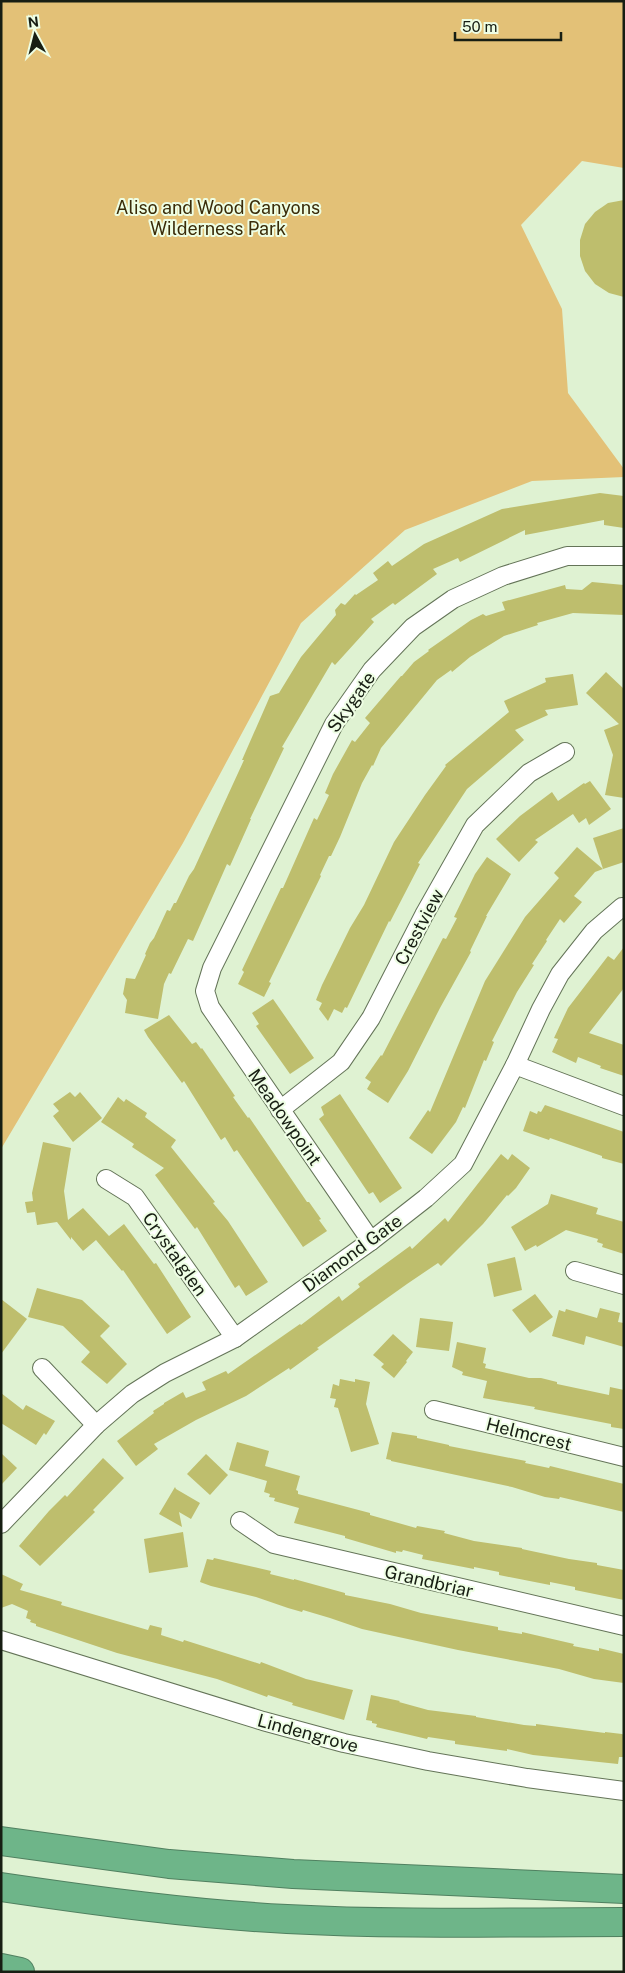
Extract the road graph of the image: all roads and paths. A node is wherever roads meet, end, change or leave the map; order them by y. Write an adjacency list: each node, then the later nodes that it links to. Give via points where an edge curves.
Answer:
1 (624, 556): 4 (street, Skygate, via 567,556 503,576 453,599 413,627 372,670 334,724 212,968)
2 (565, 752): 7 (street, Crestview, via 529,773 475,825 371,1018 341,1062)
3 (622, 907): 5 (street, Diamond Gate, via 594,931 560,974)
4 (205, 991): 7 (street, Meadowpoint, via 210,1007)
5 (515, 1065): 6 (street); 9 (street, Diamond Gate, via 463,1164)
6 (624, 1106)
7 (280, 1110): 9 (street, Meadowpoint)
8 (106, 1179): 12 (street, Crystalglen, via 135,1197)
9 (371, 1241): 12 (street, Diamond Gate)
10 (575, 1271): 11 (street)
11 (624, 1285)
12 (235, 1338): 15 (street, Diamond Gate, via 165,1373 132,1394)
13 (42, 1368): 15 (street)
14 (434, 1410): 16 (street, Helmcrest)
15 (96, 1425): 18 (street, Diamond Gate)
16 (624, 1457)
17 (240, 1521): 19 (street, Grandbriar, via 274,1544)
18 (1, 1524)
19 (624, 1626)
20 (1, 1640): 21 (street, Lindengrove, via 262,1721 344,1743 437,1763)
21 (624, 1791)
22 (1, 1841): 24 (highway, via 170,1864 293,1874)
23 (1, 1887): 25 (highway, via 141,1907 286,1919 411,1924)
24 (624, 1889)
25 (624, 1922)
26 (1, 1968): 27 (highway)
27 (20, 1972)

